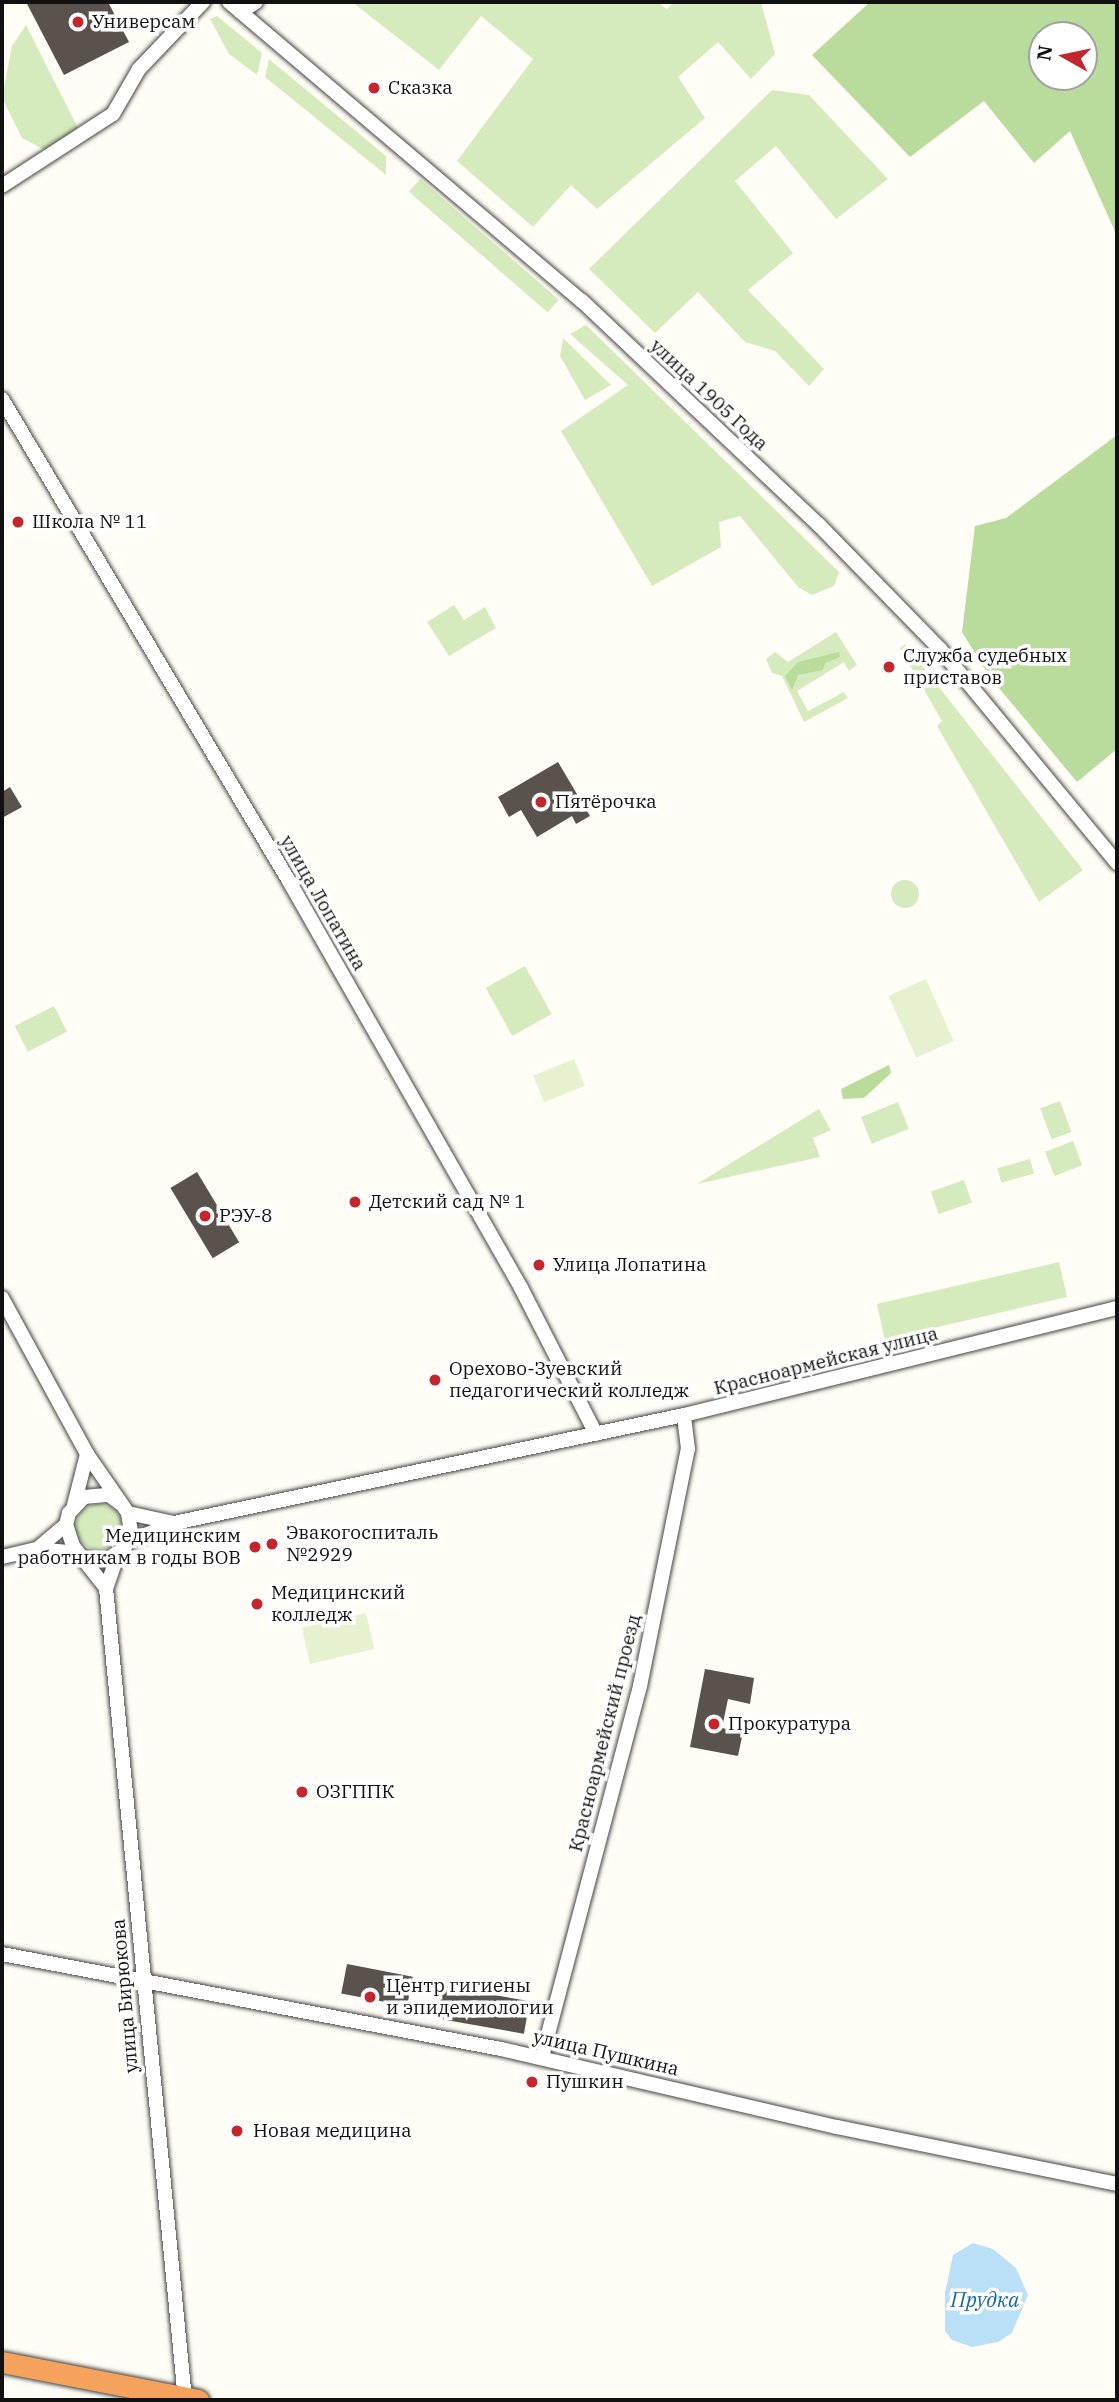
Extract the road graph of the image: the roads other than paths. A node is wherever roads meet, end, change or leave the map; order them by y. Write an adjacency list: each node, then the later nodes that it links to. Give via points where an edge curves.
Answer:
1 (203, 2): 5 (street, via 139,69 113,114)
2 (229, 2): 4 (street, улица 1905 Года)
3 (256, 2): 4 (street)
4 (241, 12): 7 (street, улица 1905 Года, via 582,301 828,535 955,666)
5 (2, 186)
6 (2, 399): 11 (street, улица Лопатина, via 289,881 527,1299)
7 (1117, 863)
8 (2, 1298): 12 (street)
9 (1117, 1308): 10 (street, Красноармейская улица)
10 (684, 1415): 11 (street, Красноармейская улица); 25 (street, Красноармейский проезд, via 688,1449 640,1686)
11 (596, 1434): 15 (street, Красноармейская улица)
12 (86, 1454): 13 (street); 14 (street)
13 (74, 1505): 14 (street, via 97,1494); 16 (street)
14 (125, 1508): 15 (street); 17 (street)
15 (174, 1523): 17 (street)
16 (66, 1525): 18 (street); 20 (street)
17 (128, 1542): 19 (street)
18 (37, 1549): 20 (street); 21 (street)
19 (118, 1554): 20 (street, via 106,1560); 22 (street)
20 (82, 1555): 22 (street)
21 (2, 1557)
22 (106, 1588): 24 (street, улица Бирюкова)
23 (2, 1954): 24 (street, улица Пушкина)
24 (142, 1978): 25 (street, улица Пушкина); 28 (street, улица Бирюкова)
25 (542, 2057): 26 (street, улица Пушкина, via 837,2127)
26 (1117, 2184)
27 (2, 2362): 28 (highway)
28 (189, 2399)

